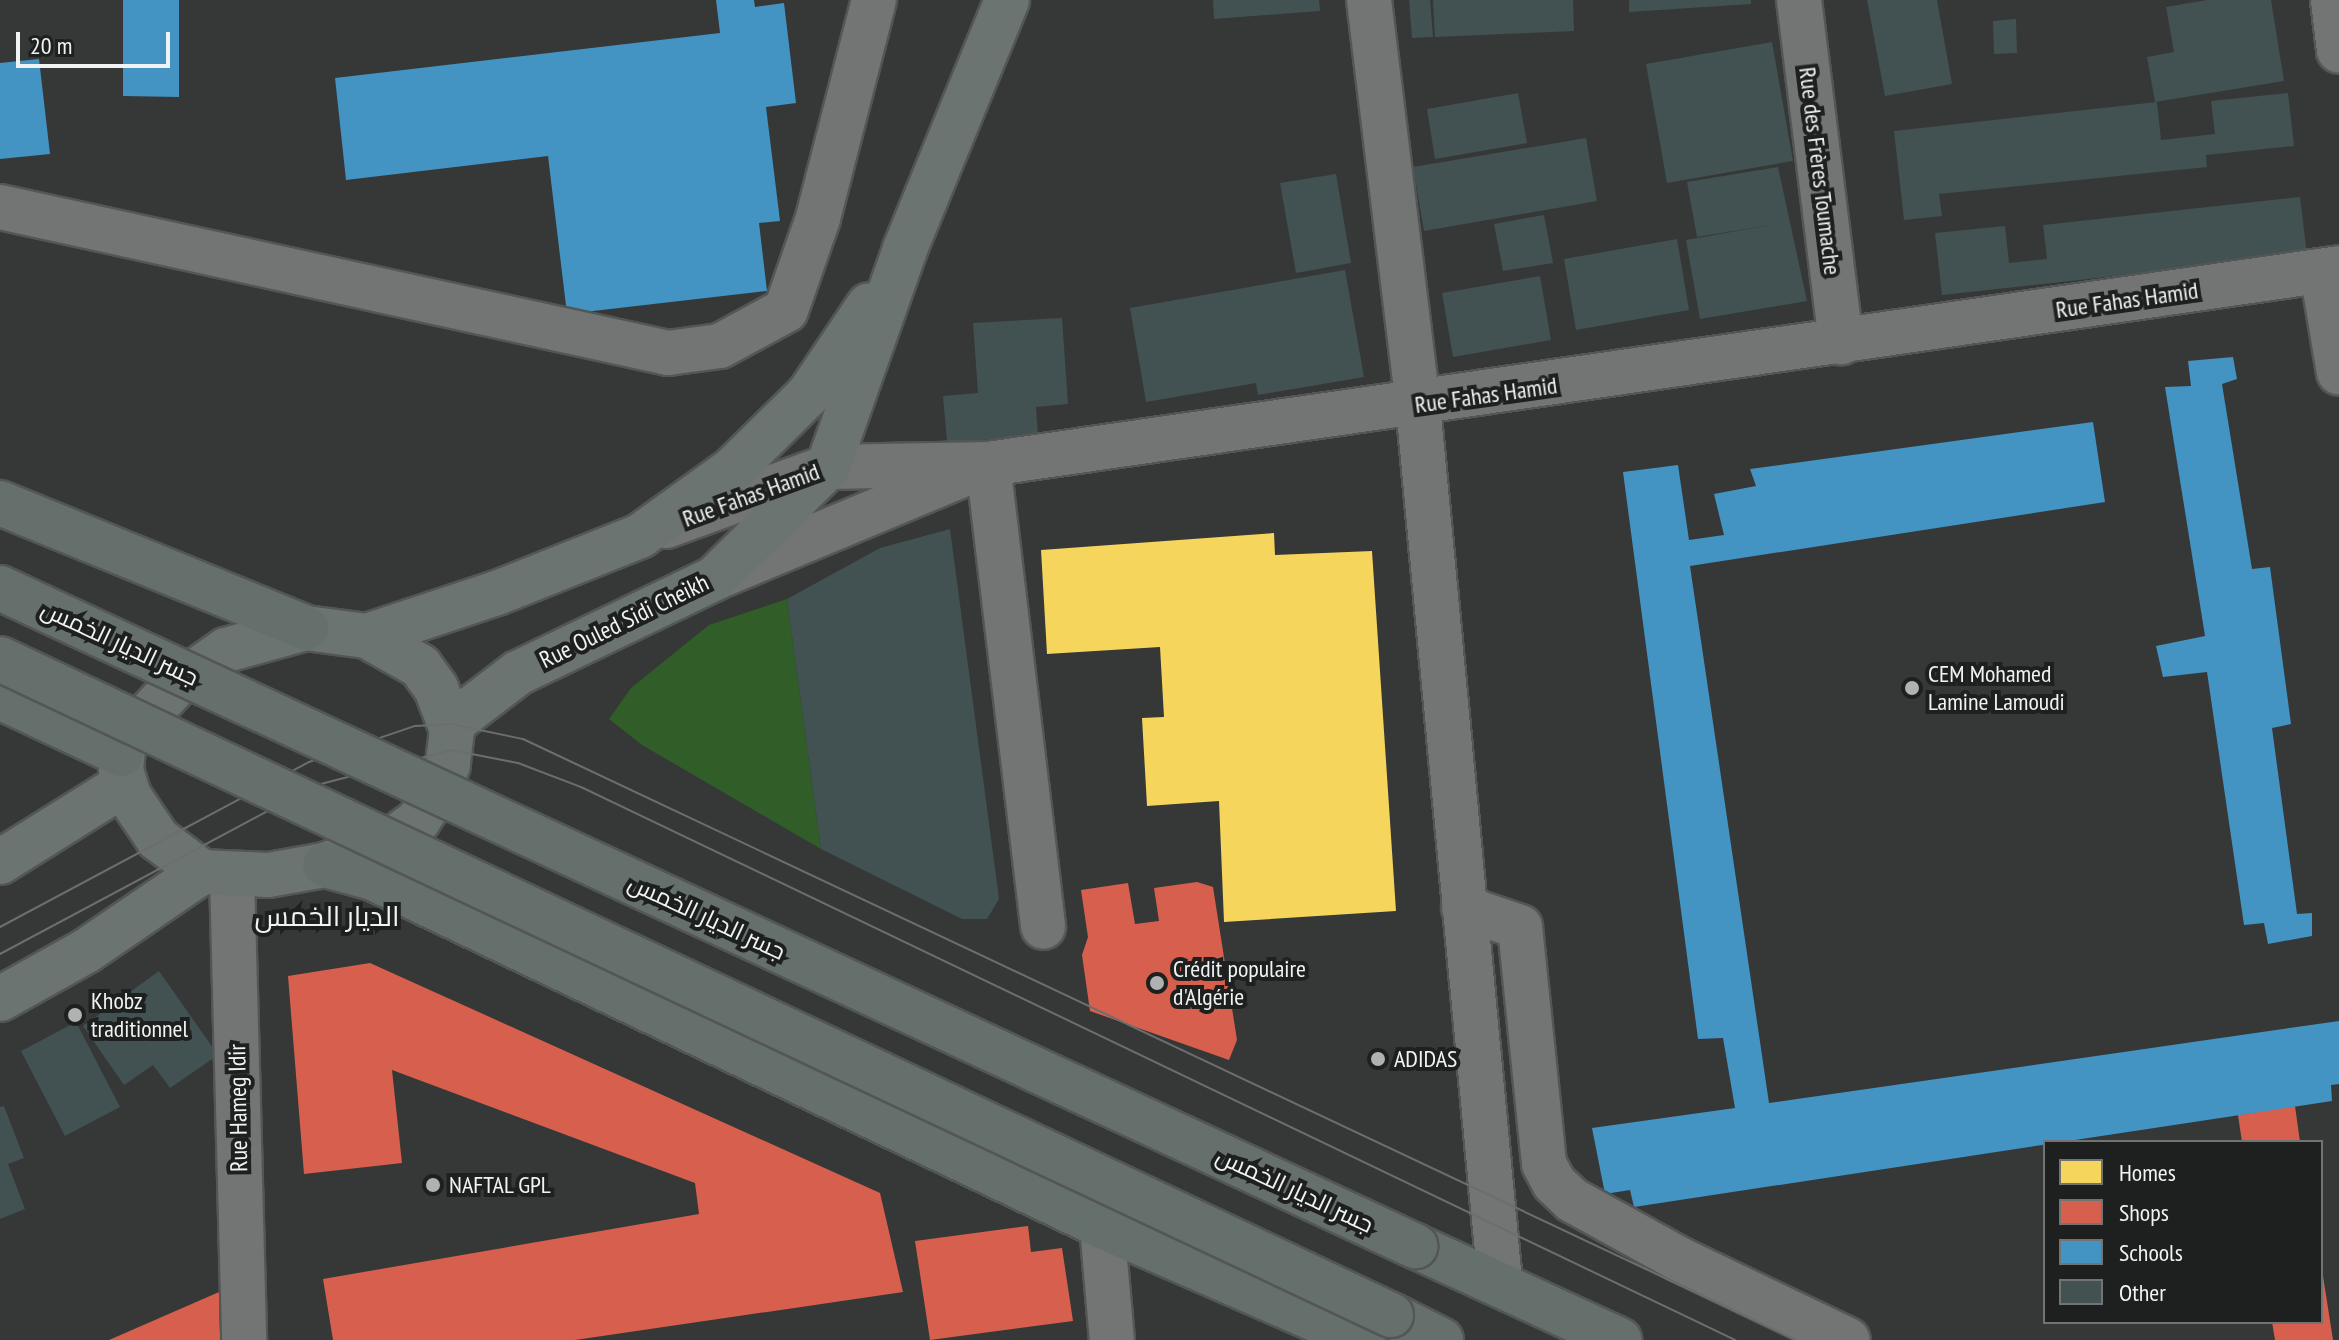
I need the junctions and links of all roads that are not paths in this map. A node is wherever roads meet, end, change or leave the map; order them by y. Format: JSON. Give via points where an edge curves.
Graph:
{"nodes":[{"id":1,"x":874,"y":0,"type":"edge"},
{"id":2,"x":1007,"y":0,"type":"edge"},
{"id":3,"x":1369,"y":0,"type":"edge"},
{"id":4,"x":1799,"y":0,"type":"edge"},
{"id":5,"x":2333,"y":0,"type":"edge"},
{"id":6,"x":2339,"y":51,"type":"edge"},
{"id":7,"x":0,"y":207,"type":"edge"},
{"id":8,"x":905,"y":249,"type":"junction"},
{"id":9,"x":2330,"y":270,"type":"edge"},
{"id":10,"x":1841,"y":342,"type":"junction"},
{"id":11,"x":2339,"y":373,"type":"edge"},
{"id":12,"x":1418,"y":405,"type":"junction"},
{"id":13,"x":988,"y":464,"type":"junction"},
{"id":14,"x":828,"y":467,"type":"junction"},
{"id":15,"x":0,"y":503,"type":"edge"},
{"id":16,"x":640,"y":536,"type":"junction"},
{"id":17,"x":715,"y":578,"type":"junction"},
{"id":18,"x":0,"y":588,"type":"edge"},
{"id":19,"x":306,"y":628,"type":"junction"},
{"id":20,"x":367,"y":636,"type":"junction"},
{"id":21,"x":0,"y":659,"type":"edge"},
{"id":22,"x":0,"y":697,"type":"edge"},
{"id":23,"x":451,"y":724,"type":"junction"},
{"id":24,"x":123,"y":769,"type":"junction"},
{"id":25,"x":0,"y":862,"type":"edge"},
{"id":26,"x":325,"y":865,"type":"junction"},
{"id":27,"x":217,"y":874,"type":"junction"},
{"id":28,"x":1464,"y":908,"type":"junction"},
{"id":29,"x":1043,"y":927,"type":"dead end"},
{"id":30,"x":0,"y":999,"type":"edge"},
{"id":31,"x":1102,"y":1226,"type":"junction"},
{"id":32,"x":1500,"y":1282,"type":"junction"},
{"id":33,"x":1377,"y":1328,"type":"edge"},
{"id":34,"x":244,"y":1340,"type":"edge"},
{"id":35,"x":1112,"y":1340,"type":"edge"},
{"id":36,"x":1441,"y":1340,"type":"edge"},
{"id":37,"x":1619,"y":1340,"type":"edge"},
{"id":38,"x":1848,"y":1340,"type":"edge"}],
"edges":[{"from":1,"to":7,"type":"street","via":[[818,218],[786,310],[720,346],[668,353]]},
{"from":2,"to":8,"type":"main road","name":"Rue Ouled Sidi Cheikh"},
{"from":3,"to":12,"type":"street"},
{"from":4,"to":10,"type":"street","name":"Rue des Frères Toumache"},
{"from":5,"to":6,"type":"street"},
{"from":8,"to":14,"type":"main road","name":"Rue Ouled Sidi Cheikh"},
{"from":8,"to":16,"type":"main road","name":"Rue Ouled Sidi Cheikh","via":[[809,394],[733,469]]},
{"from":9,"to":10,"type":"street","name":"Rue Fahas Hamid"},
{"from":9,"to":11,"type":"street"},
{"from":10,"to":12,"type":"street","name":"Rue Fahas Hamid"},
{"from":12,"to":13,"type":"street","name":"Rue Fahas Hamid"},
{"from":12,"to":28,"type":"street"},
{"from":13,"to":14,"type":"street","name":"Rue Fahas Hamid"},
{"from":13,"to":17,"type":"street"},
{"from":13,"to":29,"type":"street"},
{"from":14,"to":16,"type":"street","name":"Rue Fahas Hamid"},
{"from":14,"to":17,"type":"main road","name":"Rue Ouled Sidi Cheikh"},
{"from":15,"to":19,"type":"highway"},
{"from":16,"to":20,"type":"main road","name":"Rue Ouled Sidi Cheikh","via":[[497,593]]},
{"from":17,"to":23,"type":"main road","name":"Rue Ouled Sidi Cheikh","via":[[518,673]]},
{"from":18,"to":32,"type":"highway","name":"جسر الديار الخمس","bridge":true},
{"from":19,"to":20,"type":"main road"},
{"from":19,"to":24,"type":"main road","via":[[226,650],[141,717]]},
{"from":20,"to":23,"type":"main road","via":[[420,666]]},
{"from":21,"to":33,"type":"highway","bridge":true},
{"from":22,"to":24,"type":"highway"},
{"from":23,"to":26,"type":"main road","via":[[448,765],[425,813],[395,838]]},
{"from":24,"to":25,"type":"main road"},
{"from":24,"to":27,"type":"main road","via":[[158,839]]},
{"from":26,"to":27,"type":"main road"},
{"from":26,"to":31,"type":"highway","via":[[373,878]]},
{"from":27,"to":30,"type":"main road"},
{"from":27,"to":34,"type":"street","name":"Rue Hameg Idir"},
{"from":28,"to":32,"type":"street"},
{"from":28,"to":38,"type":"street","via":[[1520,927],[1544,1164],[1554,1183],[1572,1200],[1679,1259]]},
{"from":31,"to":33,"type":"highway"},
{"from":31,"to":35,"type":"street"},
{"from":32,"to":37,"type":"highway","name":"جسر الديار الخمس"},
{"from":33,"to":36,"type":"highway"}]}
